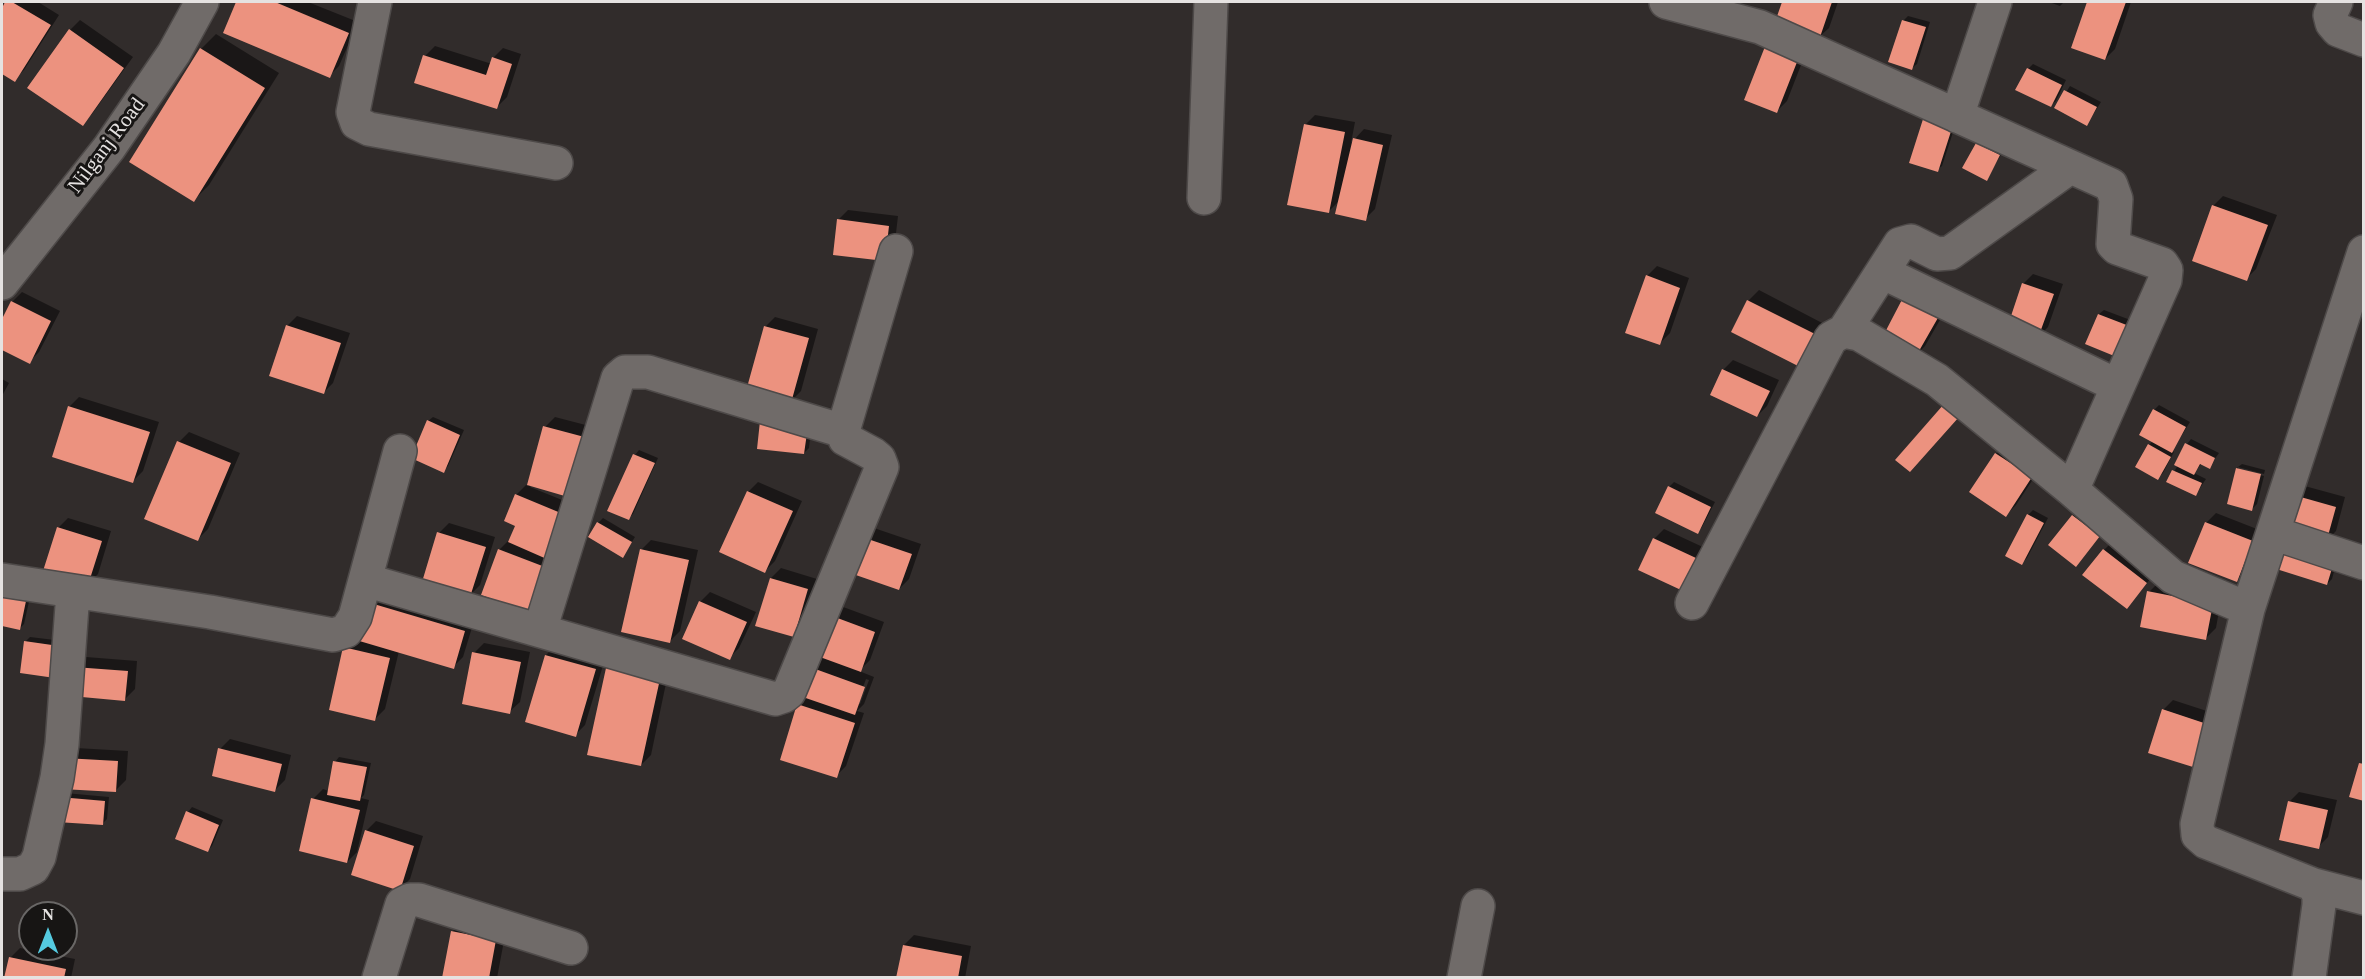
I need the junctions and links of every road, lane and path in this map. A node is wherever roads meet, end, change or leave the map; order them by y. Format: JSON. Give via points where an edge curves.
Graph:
{"nodes":[{"id":1,"x":202,"y":2,"type":"edge"},
{"id":2,"x":375,"y":2,"type":"edge"},
{"id":3,"x":1211,"y":2,"type":"edge"},
{"id":4,"x":1666,"y":2,"type":"edge"},
{"id":5,"x":1995,"y":2,"type":"edge"},
{"id":6,"x":2336,"y":2,"type":"edge"},
{"id":7,"x":2364,"y":40,"type":"edge"},
{"id":8,"x":1957,"y":116,"type":"junction"},
{"id":9,"x":556,"y":163,"type":"dead end"},
{"id":10,"x":2070,"y":167,"type":"junction"},
{"id":11,"x":1204,"y":198,"type":"dead end"},
{"id":12,"x":896,"y":251,"type":"dead end"},
{"id":13,"x":2364,"y":252,"type":"edge"},
{"id":14,"x":1882,"y":272,"type":"junction"},
{"id":15,"x":2,"y":283,"type":"edge"},
{"id":16,"x":1844,"y":331,"type":"junction"},
{"id":17,"x":2118,"y":386,"type":"junction"},
{"id":18,"x":843,"y":431,"type":"junction"},
{"id":19,"x":400,"y":451,"type":"dead end"},
{"id":20,"x":2072,"y":490,"type":"junction"},
{"id":21,"x":2273,"y":533,"type":"junction"},
{"id":22,"x":2364,"y":563,"type":"edge"},
{"id":23,"x":2,"y":580,"type":"edge"},
{"id":24,"x":365,"y":580,"type":"junction"},
{"id":25,"x":73,"y":592,"type":"junction"},
{"id":26,"x":1692,"y":603,"type":"dead end"},
{"id":27,"x":2248,"y":609,"type":"junction"},
{"id":28,"x":540,"y":630,"type":"junction"},
{"id":29,"x":2,"y":874,"type":"edge"},
{"id":30,"x":2314,"y":885,"type":"junction"},
{"id":31,"x":2364,"y":898,"type":"edge"},
{"id":32,"x":1478,"y":906,"type":"dead end"},
{"id":33,"x":571,"y":948,"type":"dead end"},
{"id":34,"x":379,"y":978,"type":"edge"},
{"id":35,"x":1464,"y":978,"type":"edge"},
{"id":36,"x":2309,"y":978,"type":"edge"}],
"edges":[{"from":1,"to":15,"type":"street","name":"Nilganj Road","via":[[174,53],[109,148]]},
{"from":2,"to":9,"type":"street","via":[[353,112],[357,123],[369,129]]},
{"from":3,"to":11,"type":"street"},
{"from":4,"to":8,"type":"street","via":[[1760,27]]},
{"from":5,"to":8,"type":"street"},
{"from":6,"to":7,"type":"street","via":[[2330,15],[2332,23],[2338,30]]},
{"from":8,"to":10,"type":"street"},
{"from":10,"to":14,"type":"street","via":[[1950,253],[1936,254],[1905,241]]},
{"from":10,"to":17,"type":"street","via":[[2110,185],[2114,192],[2113,244],[2162,264],[2166,270]]},
{"from":12,"to":18,"type":"street"},
{"from":13,"to":21,"type":"street"},
{"from":14,"to":16,"type":"street"},
{"from":14,"to":17,"type":"street"},
{"from":16,"to":20,"type":"street","via":[[1859,334],[1931,376]]},
{"from":16,"to":26,"type":"street","via":[[1831,338]]},
{"from":17,"to":20,"type":"street"},
{"from":18,"to":28,"type":"street","via":[[648,372],[625,372],[618,378]]},
{"from":18,"to":28,"type":"street","via":[[845,439],[873,454],[882,467],[789,692],[784,696],[775,699]]},
{"from":19,"to":24,"type":"street"},
{"from":20,"to":27,"type":"street","via":[[2173,577]]},
{"from":21,"to":22,"type":"street"},
{"from":21,"to":27,"type":"street"},
{"from":23,"to":25,"type":"street"},
{"from":24,"to":25,"type":"street","via":[[355,617],[346,631],[333,635]]},
{"from":24,"to":28,"type":"street"},
{"from":25,"to":29,"type":"street","via":[[62,744],[39,857],[33,868],[20,874]]},
{"from":27,"to":30,"type":"street","via":[[2197,824],[2198,835],[2206,842]]},
{"from":30,"to":31,"type":"street"},
{"from":30,"to":36,"type":"street","via":[[2319,905]]},
{"from":32,"to":35,"type":"street"},
{"from":33,"to":34,"type":"street","via":[[410,900],[402,904]]}]}
